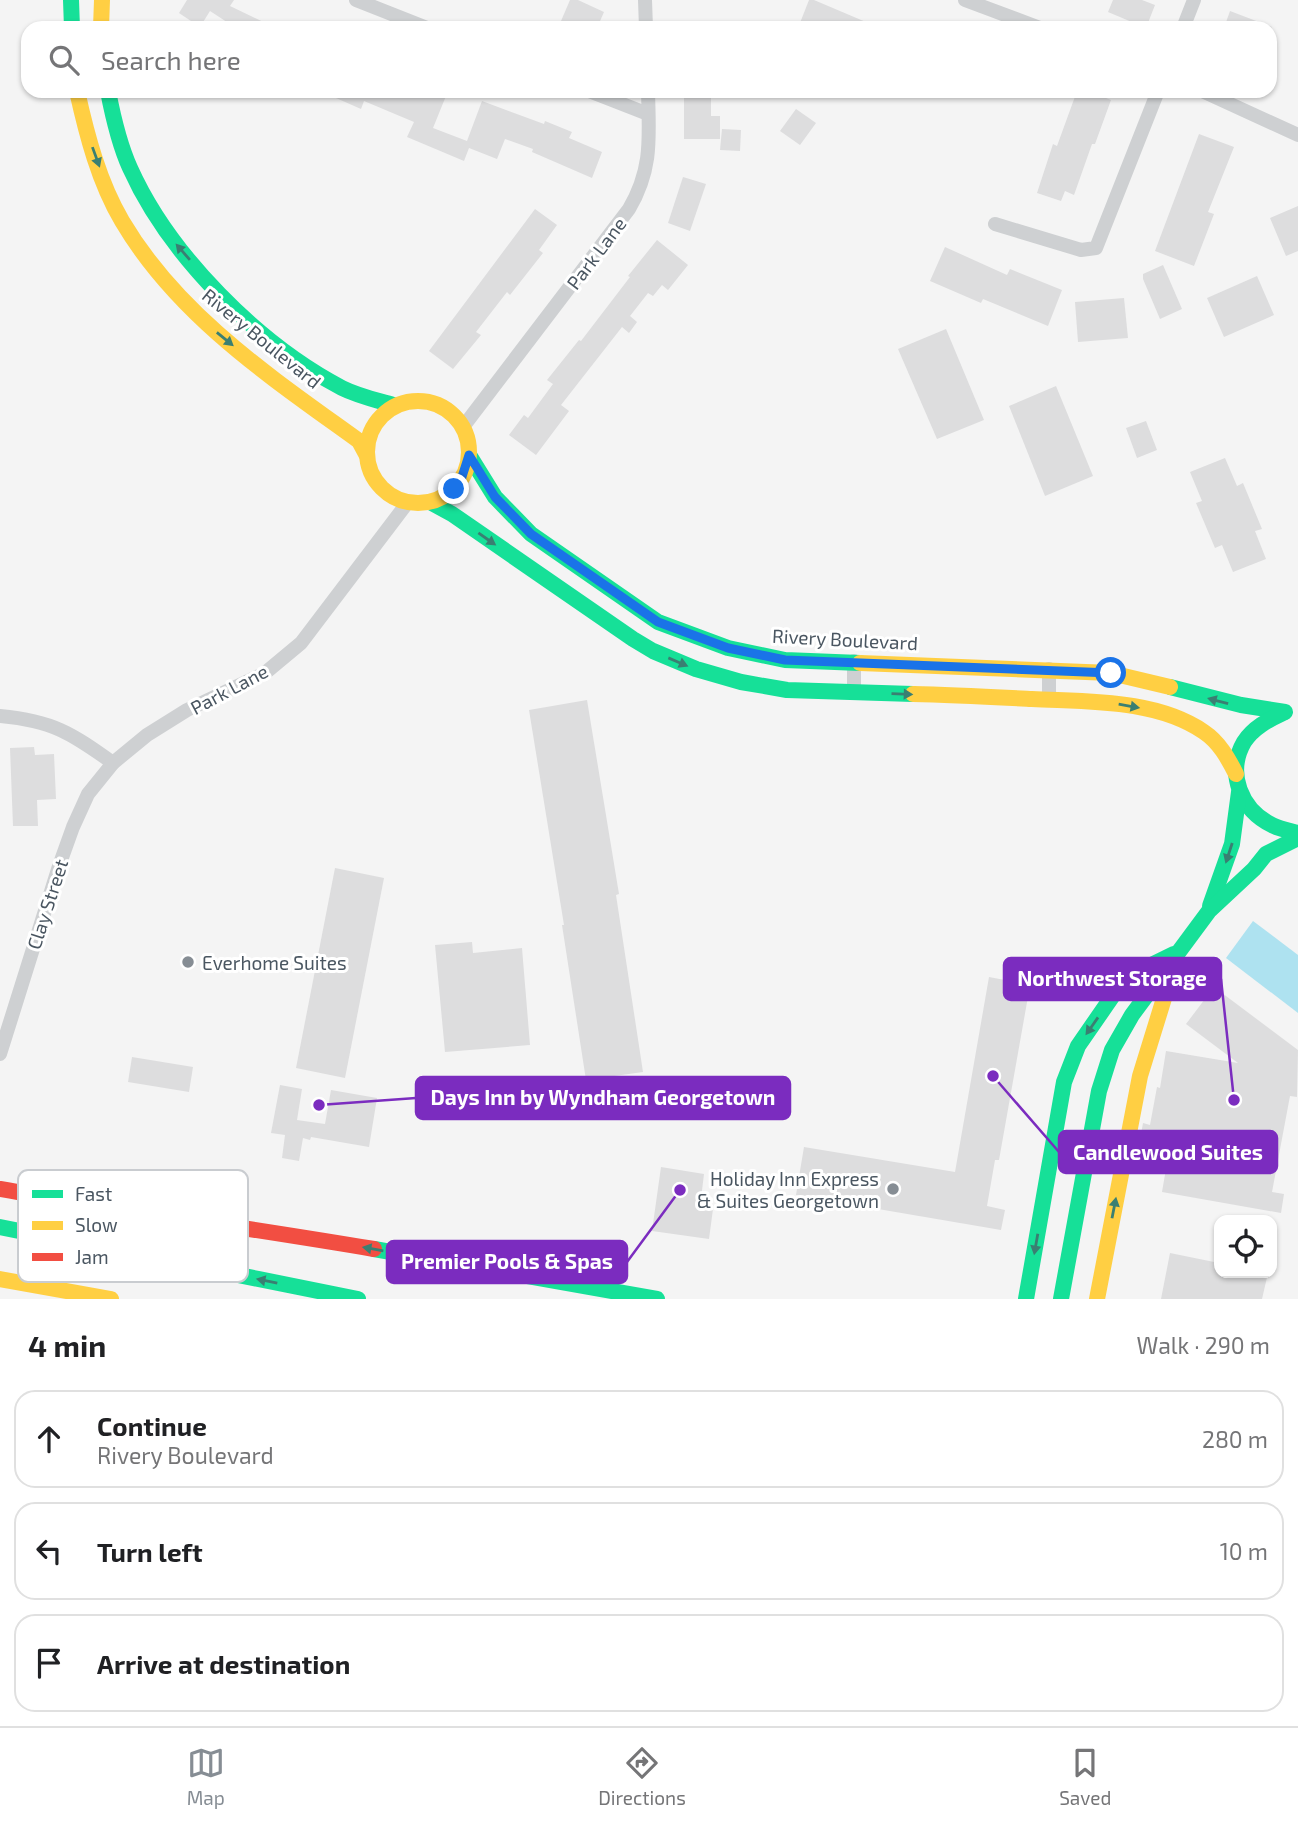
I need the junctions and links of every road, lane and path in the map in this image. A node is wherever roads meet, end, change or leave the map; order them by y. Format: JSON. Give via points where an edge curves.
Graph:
{"nodes":[{"id":1,"x":71,"y":0,"type":"edge"},
{"id":2,"x":102,"y":0,"type":"edge"},
{"id":3,"x":356,"y":0,"type":"edge"},
{"id":4,"x":645,"y":0,"type":"edge"},
{"id":5,"x":965,"y":0,"type":"edge"},
{"id":6,"x":1194,"y":0,"type":"edge"},
{"id":7,"x":72,"y":21,"type":"edge"},
{"id":8,"x":101,"y":21,"type":"edge"},
{"id":9,"x":409,"y":21,"type":"edge"},
{"id":10,"x":646,"y":21,"type":"edge"},
{"id":11,"x":1021,"y":21,"type":"edge"},
{"id":12,"x":1186,"y":21,"type":"edge"},
{"id":13,"x":78,"y":98,"type":"edge"},
{"id":14,"x":109,"y":98,"type":"edge"},
{"id":15,"x":607,"y":98,"type":"edge"},
{"id":16,"x":648,"y":98,"type":"edge"},
{"id":17,"x":1155,"y":98,"type":"edge"},
{"id":18,"x":1217,"y":98,"type":"edge"},
{"id":19,"x":648,"y":114,"type":"junction"},
{"id":20,"x":1298,"y":135,"type":"edge"},
{"id":21,"x":995,"y":224,"type":"dead end"},
{"id":22,"x":393,"y":405,"type":"junction"},
{"id":23,"x":463,"y":428,"type":"junction"},
{"id":24,"x":366,"y":454,"type":"junction"},
{"id":25,"x":469,"y":455,"type":"junction"},
{"id":26,"x":408,"y":502,"type":"junction"},
{"id":27,"x":430,"y":502,"type":"junction"},
{"id":28,"x":658,"y":622,"type":"junction"},
{"id":29,"x":650,"y":649,"type":"junction"},
{"id":30,"x":853,"y":661,"type":"junction"},
{"id":31,"x":1049,"y":669,"type":"junction"},
{"id":32,"x":854,"y":692,"type":"junction"},
{"id":33,"x":1049,"y":699,"type":"junction"},
{"id":34,"x":1295,"y":711,"type":"edge"},
{"id":35,"x":0,"y":716,"type":"edge"},
{"id":36,"x":113,"y":763,"type":"junction"},
{"id":37,"x":1236,"y":774,"type":"junction"},
{"id":38,"x":1239,"y":792,"type":"junction"},
{"id":39,"x":1298,"y":833,"type":"edge"},
{"id":40,"x":1298,"y":838,"type":"edge"},
{"id":41,"x":1209,"y":911,"type":"junction"},
{"id":42,"x":1178,"y":952,"type":"junction"},
{"id":43,"x":0,"y":1054,"type":"edge"},
{"id":44,"x":0,"y":1189,"type":"edge"},
{"id":45,"x":18,"y":1192,"type":"edge"},
{"id":46,"x":0,"y":1227,"type":"edge"},
{"id":47,"x":248,"y":1227,"type":"edge"},
{"id":48,"x":18,"y":1231,"type":"edge"},
{"id":49,"x":248,"y":1277,"type":"edge"},
{"id":50,"x":0,"y":1279,"type":"edge"},
{"id":51,"x":111,"y":1299,"type":"edge"},
{"id":52,"x":358,"y":1299,"type":"edge"},
{"id":53,"x":657,"y":1299,"type":"edge"},
{"id":54,"x":1026,"y":1299,"type":"edge"},
{"id":55,"x":1061,"y":1299,"type":"edge"},
{"id":56,"x":1097,"y":1299,"type":"edge"}],
"edges":[{"from":1,"to":7,"type":"main road"},
{"from":2,"to":8,"type":"main road"},
{"from":3,"to":9,"type":"street"},
{"from":4,"to":10,"type":"street"},
{"from":5,"to":11,"type":"street"},
{"from":6,"to":12,"type":"street"},
{"from":13,"to":24,"type":"main road","name":"Rivery Boulevard","one_way":true,"via":[[107,189],[123,222],[160,274],[204,322],[359,441]]},
{"from":22,"to":14,"type":"main road","name":"Rivery Boulevard","one_way":true,"via":[[343,388],[298,360],[239,313],[180,250],[130,168]]},
{"from":15,"to":19,"type":"street"},
{"from":16,"to":19,"type":"street","name":"Park Lane"},
{"from":17,"to":21,"type":"street","via":[[1096,248],[1081,250]]},
{"from":18,"to":20,"type":"street"},
{"from":19,"to":23,"type":"street","name":"Park Lane","via":[[649,158],[638,194]]},
{"from":22,"to":23,"type":"main road","via":[[430,402],[451,413]]},
{"from":22,"to":24,"type":"main road","via":[[375,423]]},
{"from":23,"to":25,"type":"main road"},
{"from":24,"to":26,"type":"main road","via":[[375,481]]},
{"from":25,"to":27,"type":"main road","via":[[454,489]]},
{"from":25,"to":28,"type":"main road","name":"Rivery Boulevard","via":[[495,497],[531,534]]},
{"from":26,"to":27,"type":"main road"},
{"from":26,"to":36,"type":"street","name":"Park Lane","via":[[301,643],[265,673],[187,710]]},
{"from":27,"to":29,"type":"main road","one_way":true},
{"from":28,"to":29,"type":"street"},
{"from":28,"to":30,"type":"main road","name":"Rivery Boulevard","via":[[728,648],[773,658]]},
{"from":29,"to":32,"type":"main road","one_way":true,"via":[[731,680],[810,692]]},
{"from":30,"to":31,"type":"main road","name":"Rivery Boulevard"},
{"from":30,"to":32,"type":"street"},
{"from":31,"to":33,"type":"street"},
{"from":34,"to":31,"type":"main road","name":"Rivery Boulevard","one_way":true,"via":[[1241,706],[1122,675]]},
{"from":32,"to":33,"type":"main road","one_way":true},
{"from":33,"to":37,"type":"main road","one_way":true,"via":[[1104,702],[1180,720],[1216,741]]},
{"from":34,"to":37,"type":"main road","via":[[1269,717],[1255,727],[1241,749]]},
{"from":35,"to":36,"type":"street","via":[[56,727]]},
{"from":36,"to":43,"type":"street","name":"Clay Street","via":[[88,794],[73,827]]},
{"from":37,"to":38,"type":"main road"},
{"from":38,"to":39,"type":"main road","via":[[1263,823]]},
{"from":38,"to":41,"type":"main road","one_way":true,"via":[[1232,844]]},
{"from":40,"to":41,"type":"main road","via":[[1266,854]]},
{"from":41,"to":42,"type":"main road"},
{"from":42,"to":54,"type":"main road","one_way":true,"via":[[1125,978],[1078,1046],[1064,1082]]},
{"from":42,"to":55,"type":"main road","via":[[1112,1050],[1099,1091]]},
{"from":56,"to":42,"type":"main road","one_way":true,"via":[[1140,1076]]},
{"from":45,"to":44,"type":"main road","one_way":true},
{"from":48,"to":46,"type":"main road","one_way":true},
{"from":53,"to":47,"type":"main road","one_way":true},
{"from":52,"to":49,"type":"main road","one_way":true},
{"from":50,"to":51,"type":"main road"}]}
